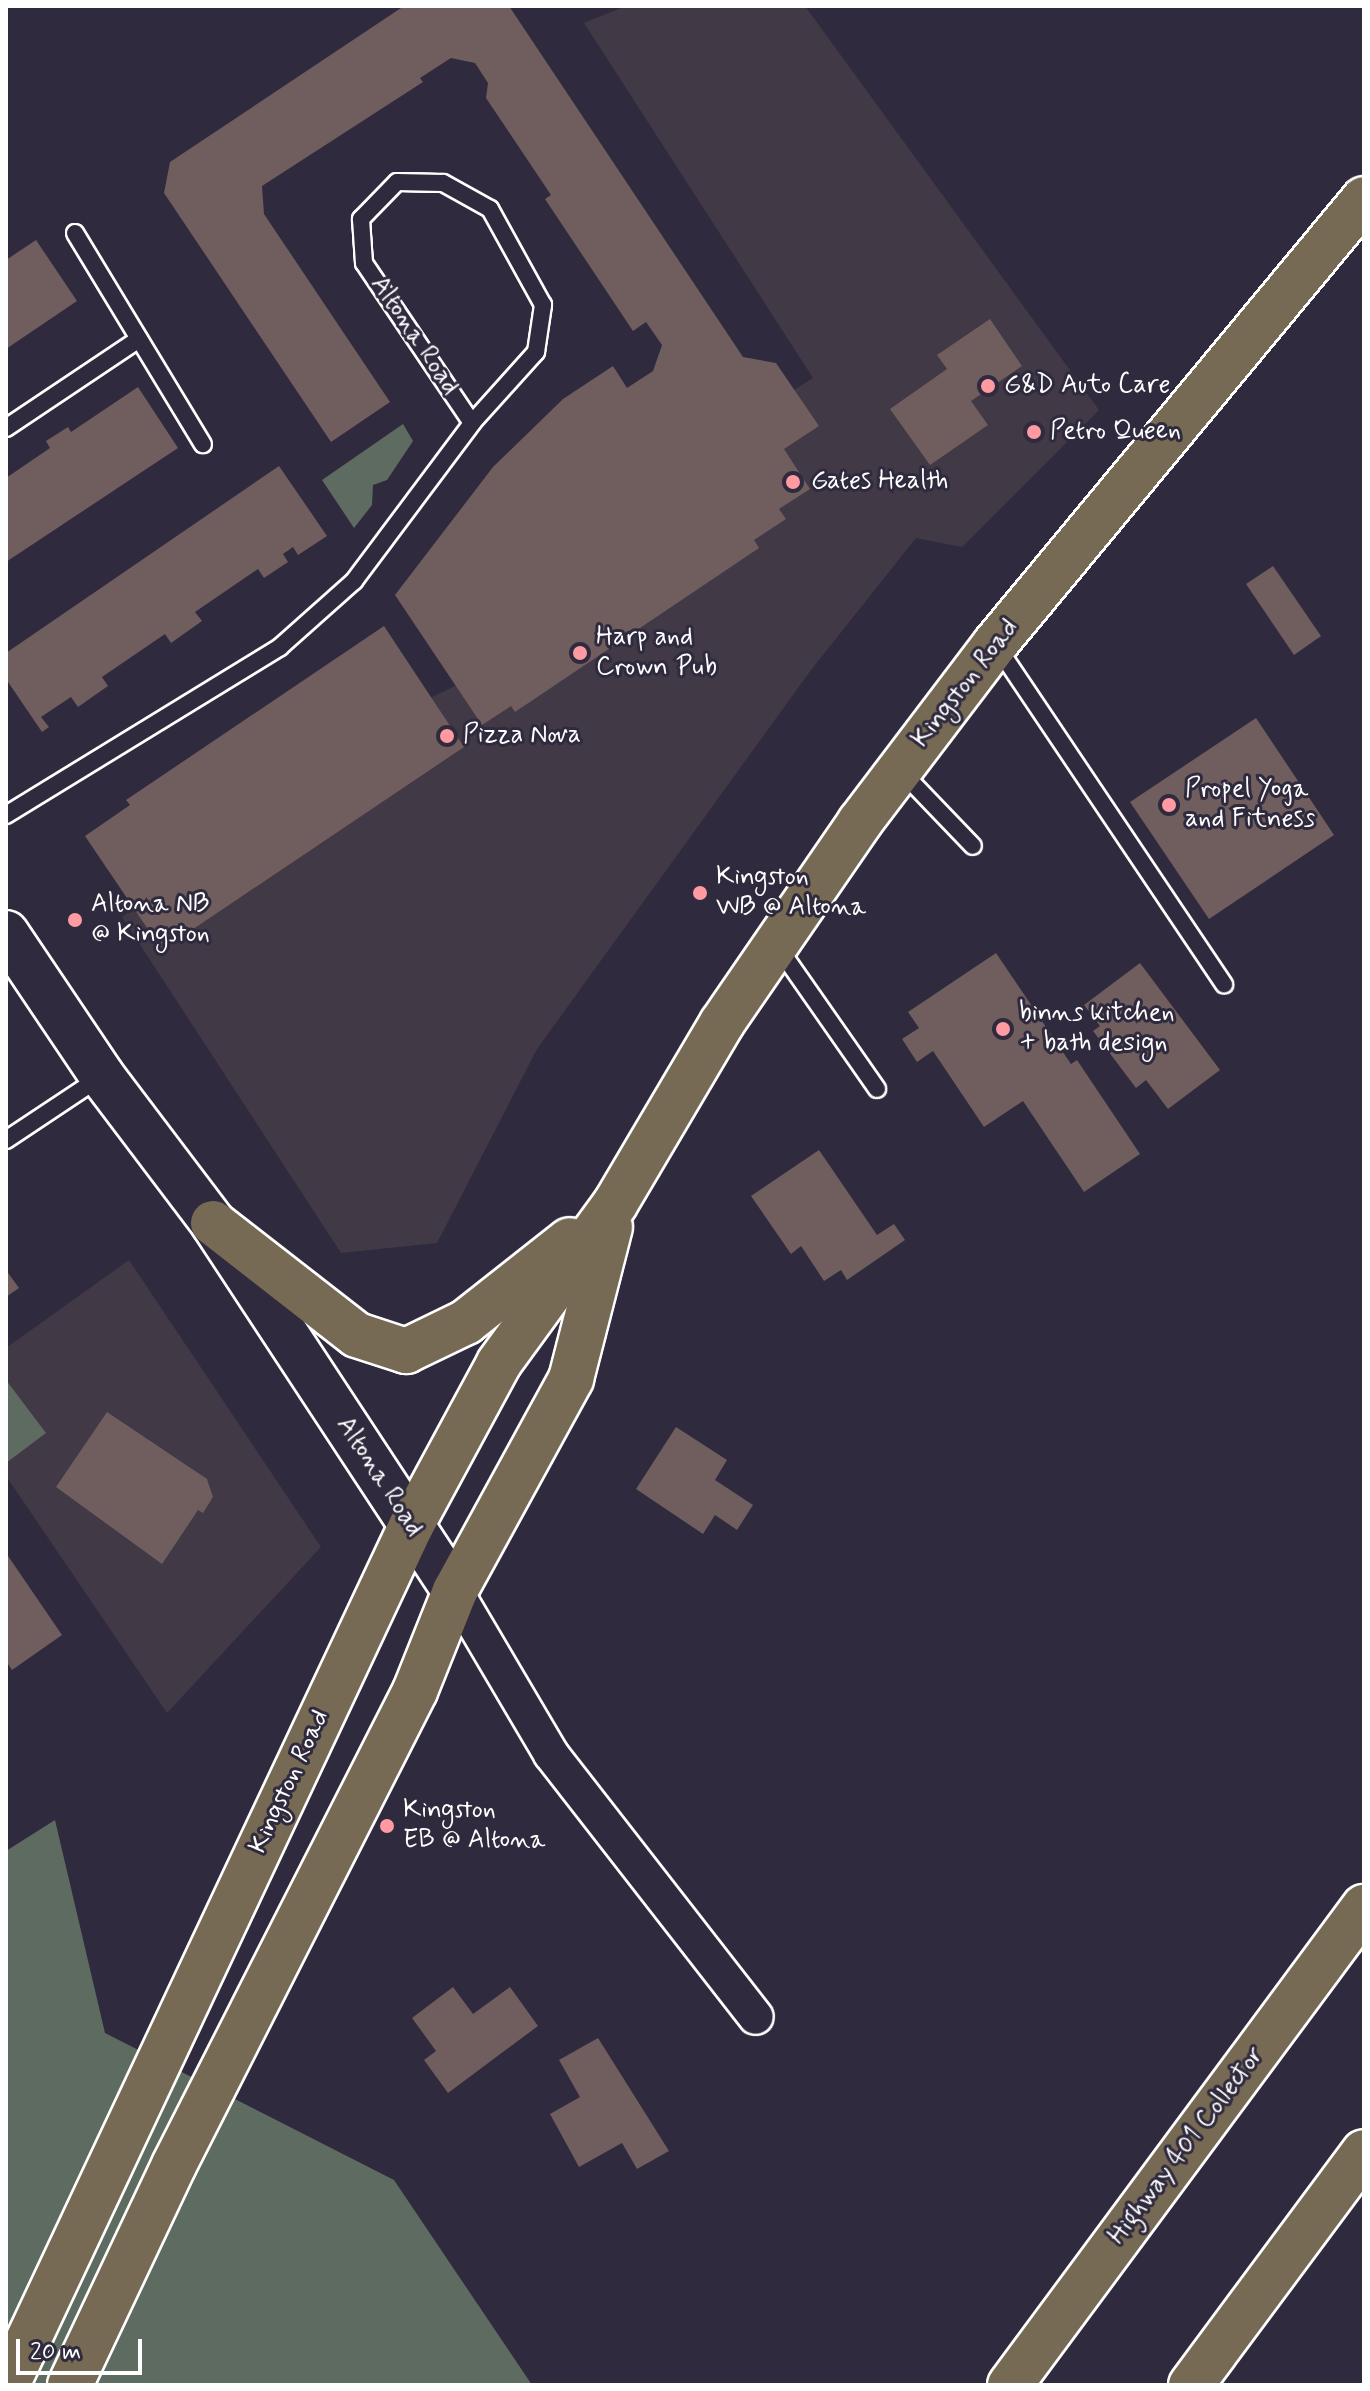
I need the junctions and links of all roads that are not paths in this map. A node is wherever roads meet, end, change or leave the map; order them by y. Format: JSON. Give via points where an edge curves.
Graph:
{"nodes":[{"id":1,"x":1364,"y":199,"type":"edge"},
{"id":2,"x":75,"y":233,"type":"dead end"},
{"id":3,"x":139,"y":339,"type":"junction"},
{"id":4,"x":472,"y":423,"type":"junction"},
{"id":5,"x":6,"y":428,"type":"edge"},
{"id":6,"x":203,"y":444,"type":"dead end"},
{"id":7,"x":995,"y":644,"type":"junction"},
{"id":8,"x":899,"y":769,"type":"junction"},
{"id":9,"x":6,"y":815,"type":"edge"},
{"id":10,"x":973,"y":846,"type":"dead end"},
{"id":11,"x":6,"y":933,"type":"edge"},
{"id":12,"x":775,"y":943,"type":"junction"},
{"id":13,"x":1224,"y":984,"type":"dead end"},
{"id":14,"x":102,"y":1076,"type":"junction"},
{"id":15,"x":877,"y":1089,"type":"dead end"},
{"id":16,"x":6,"y":1140,"type":"edge"},
{"id":17,"x":615,"y":1204,"type":"junction"},
{"id":18,"x":213,"y":1223,"type":"junction"},
{"id":19,"x":411,"y":1526,"type":"junction"},
{"id":20,"x":455,"y":1591,"type":"junction"},
{"id":21,"x":1364,"y":1907,"type":"edge"},
{"id":22,"x":756,"y":2017,"type":"dead end"},
{"id":23,"x":1364,"y":2152,"type":"edge"},
{"id":24,"x":7,"y":2385,"type":"edge"},
{"id":25,"x":70,"y":2385,"type":"edge"},
{"id":26,"x":1010,"y":2385,"type":"edge"},
{"id":27,"x":1191,"y":2385,"type":"edge"}],
"edges":[{"from":1,"to":7,"type":"main road","name":"Kingston Road"},
{"from":2,"to":3,"type":"lane"},
{"from":3,"to":5,"type":"lane"},
{"from":3,"to":6,"type":"lane"},
{"from":4,"to":4,"type":"lane","name":"Altona Road","via":[[536,352],[543,305],[490,209],[443,183],[397,182],[361,219],[364,263]]},
{"from":4,"to":9,"type":"lane","name":"Altona Road","via":[[354,581],[280,647]]},
{"from":7,"to":8,"type":"main road","name":"Kingston Road"},
{"from":7,"to":13,"type":"lane"},
{"from":8,"to":10,"type":"lane"},
{"from":8,"to":12,"type":"main road","name":"Kingston Road"},
{"from":11,"to":14,"type":"main road","name":"Altona Road"},
{"from":12,"to":15,"type":"lane"},
{"from":12,"to":17,"type":"main road","name":"Kingston Road"},
{"from":14,"to":16,"type":"lane"},
{"from":14,"to":18,"type":"main road","name":"Altona Road"},
{"from":17,"to":18,"type":"main road","via":[[466,1322],[406,1351],[357,1335]]},
{"from":17,"to":19,"type":"main road","name":"Kingston Road","via":[[499,1363]]},
{"from":17,"to":20,"type":"main road","name":"Kingston Road","via":[[571,1379]]},
{"from":18,"to":19,"type":"main road","name":"Altona Road"},
{"from":19,"to":20,"type":"main road","name":"Altona Road"},
{"from":19,"to":24,"type":"main road","name":"Kingston Road"},
{"from":20,"to":22,"type":"street","name":"Altona Road","via":[[551,1754]]},
{"from":20,"to":25,"type":"main road","name":"Kingston Road","via":[[415,1691],[174,2165]]},
{"from":21,"to":26,"type":"main road","name":"Highway 401 Collector"},
{"from":23,"to":27,"type":"main road"}]}
